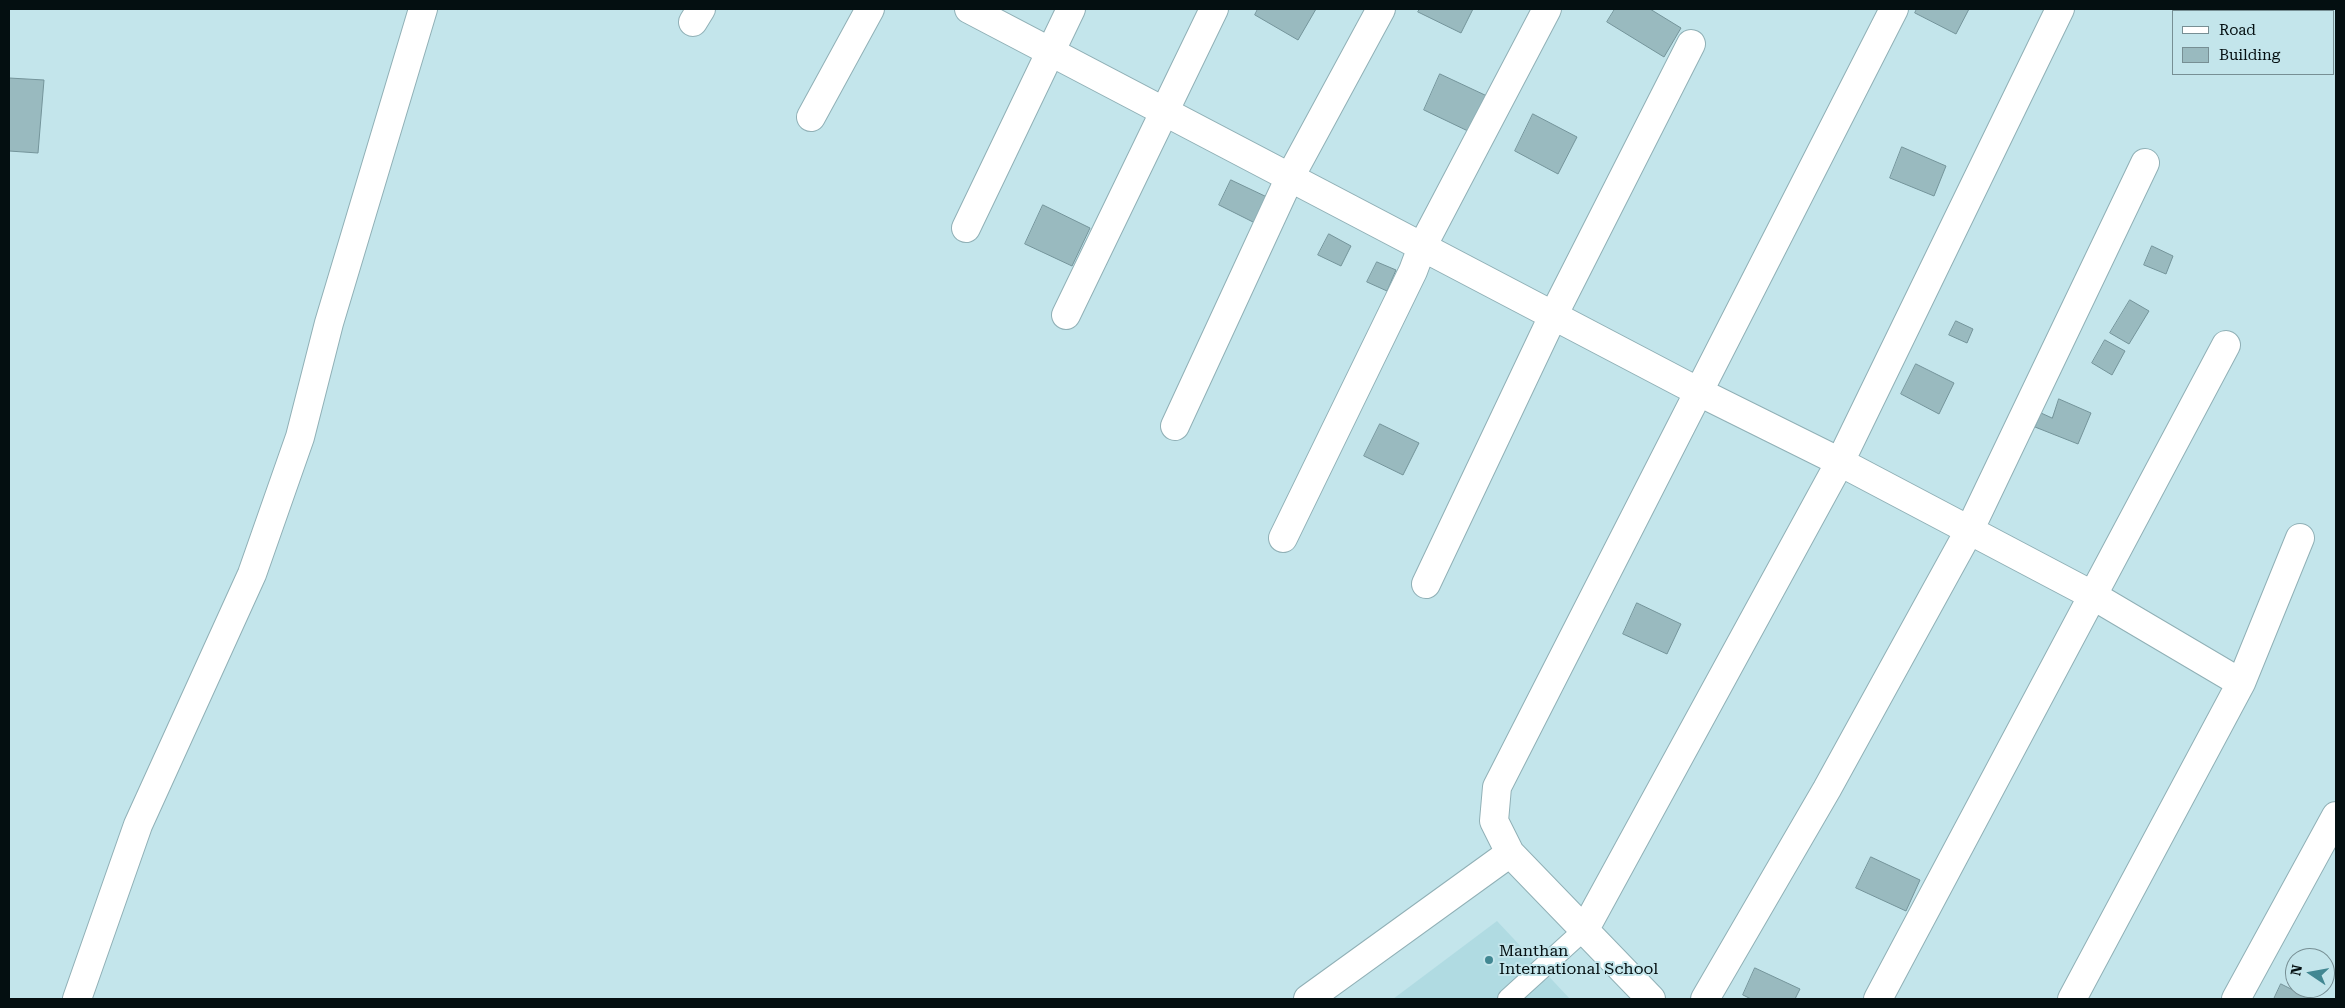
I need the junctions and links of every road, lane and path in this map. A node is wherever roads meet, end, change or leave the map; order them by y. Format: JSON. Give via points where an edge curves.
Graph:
{"nodes":[{"id":1,"x":423,"y":9,"type":"edge"},
{"id":2,"x":870,"y":9,"type":"edge"},
{"id":3,"x":969,"y":9,"type":"edge"},
{"id":4,"x":1071,"y":9,"type":"edge"},
{"id":5,"x":1214,"y":9,"type":"edge"},
{"id":6,"x":1381,"y":9,"type":"edge"},
{"id":7,"x":1547,"y":9,"type":"edge"},
{"id":8,"x":1894,"y":9,"type":"edge"},
{"id":9,"x":2060,"y":9,"type":"edge"},
{"id":10,"x":1691,"y":44,"type":"dead end"},
{"id":11,"x":1050,"y":52,"type":"junction"},
{"id":12,"x":1164,"y":111,"type":"junction"},
{"id":13,"x":811,"y":117,"type":"dead end"},
{"id":14,"x":2145,"y":163,"type":"dead end"},
{"id":15,"x":1290,"y":177,"type":"junction"},
{"id":16,"x":966,"y":228,"type":"dead end"},
{"id":17,"x":1422,"y":247,"type":"junction"},
{"id":18,"x":1066,"y":315,"type":"dead end"},
{"id":19,"x":1553,"y":316,"type":"junction"},
{"id":20,"x":2226,"y":345,"type":"dead end"},
{"id":21,"x":1699,"y":392,"type":"junction"},
{"id":22,"x":1175,"y":426,"type":"dead end"},
{"id":23,"x":1840,"y":462,"type":"junction"},
{"id":24,"x":1969,"y":532,"type":"junction"},
{"id":25,"x":1283,"y":538,"type":"dead end"},
{"id":26,"x":2300,"y":538,"type":"dead end"},
{"id":27,"x":1426,"y":584,"type":"dead end"},
{"id":28,"x":2092,"y":595,"type":"junction"},
{"id":29,"x":2241,"y":683,"type":"junction"},
{"id":30,"x":2336,"y":816,"type":"edge"},
{"id":31,"x":1510,"y":853,"type":"junction"},
{"id":32,"x":1586,"y":929,"type":"junction"},
{"id":33,"x":77,"y":999,"type":"edge"},
{"id":34,"x":1308,"y":999,"type":"edge"},
{"id":35,"x":1508,"y":999,"type":"edge"},
{"id":36,"x":1651,"y":999,"type":"edge"},
{"id":37,"x":1705,"y":999,"type":"edge"},
{"id":38,"x":1878,"y":999,"type":"edge"},
{"id":39,"x":2072,"y":999,"type":"edge"},
{"id":40,"x":2236,"y":999,"type":"edge"}],
"edges":[{"from":1,"to":33,"type":"street","via":[[329,323],[300,438],[252,574],[138,825]]},
{"from":2,"to":13,"type":"street"},
{"from":3,"to":11,"type":"street"},
{"from":4,"to":11,"type":"street"},
{"from":5,"to":12,"type":"street"},
{"from":6,"to":15,"type":"street"},
{"from":7,"to":17,"type":"street"},
{"from":8,"to":21,"type":"street"},
{"from":9,"to":23,"type":"street"},
{"from":10,"to":19,"type":"street"},
{"from":11,"to":12,"type":"street"},
{"from":11,"to":16,"type":"street"},
{"from":12,"to":15,"type":"street"},
{"from":12,"to":18,"type":"street"},
{"from":14,"to":24,"type":"street"},
{"from":15,"to":17,"type":"street"},
{"from":15,"to":22,"type":"street"},
{"from":17,"to":19,"type":"street"},
{"from":17,"to":25,"type":"street"},
{"from":19,"to":21,"type":"street"},
{"from":19,"to":27,"type":"street"},
{"from":20,"to":28,"type":"street"},
{"from":21,"to":23,"type":"street"},
{"from":21,"to":31,"type":"street","via":[[1497,787],[1494,821]]},
{"from":23,"to":24,"type":"street"},
{"from":23,"to":32,"type":"street"},
{"from":24,"to":28,"type":"street"},
{"from":24,"to":37,"type":"street","via":[[1827,789]]},
{"from":26,"to":29,"type":"street"},
{"from":28,"to":29,"type":"street"},
{"from":28,"to":38,"type":"street"},
{"from":29,"to":39,"type":"street"},
{"from":30,"to":40,"type":"street"},
{"from":31,"to":32,"type":"street"},
{"from":31,"to":34,"type":"street"},
{"from":32,"to":35,"type":"lane"},
{"from":32,"to":36,"type":"street"}]}
